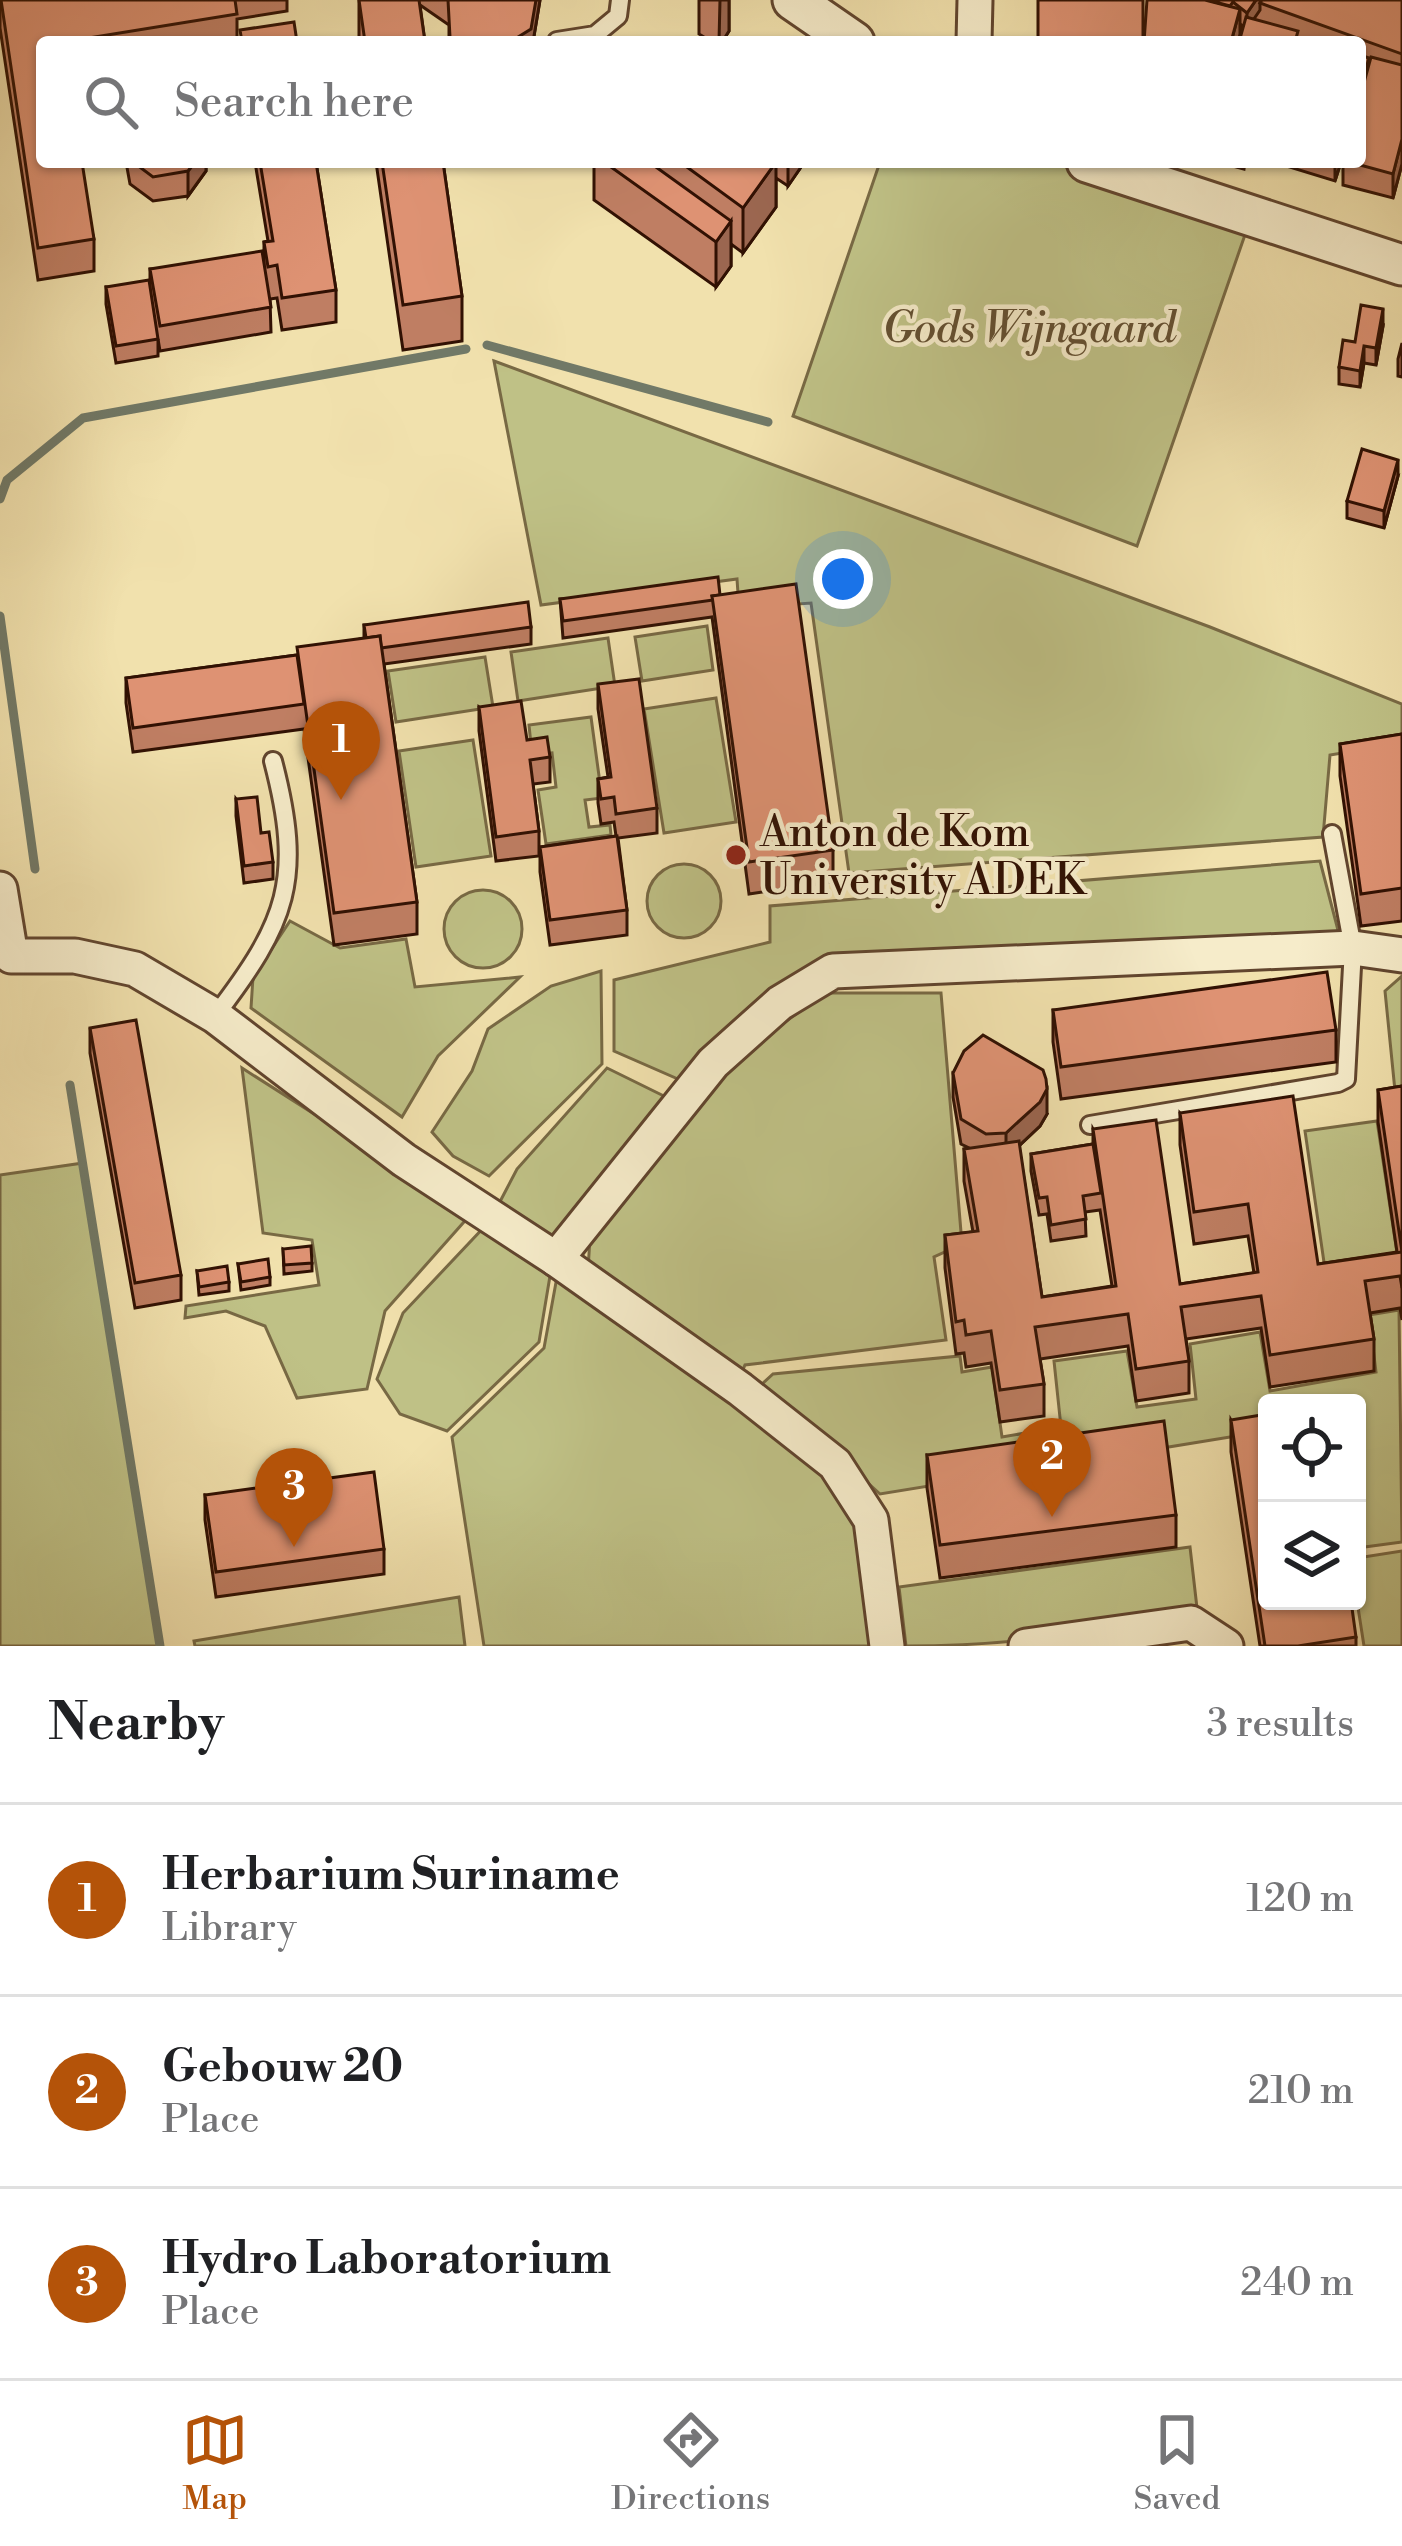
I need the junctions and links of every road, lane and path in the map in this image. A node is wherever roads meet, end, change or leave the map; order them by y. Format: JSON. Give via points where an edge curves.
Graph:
{"nodes":[{"id":1,"x":620,"y":0,"type":"edge"},
{"id":2,"x":793,"y":0,"type":"edge"},
{"id":3,"x":975,"y":0,"type":"edge"},
{"id":4,"x":589,"y":36,"type":"edge"},
{"id":5,"x":845,"y":36,"type":"edge"},
{"id":6,"x":974,"y":36,"type":"edge"},
{"id":7,"x":1105,"y":168,"type":"edge"},
{"id":8,"x":1402,"y":265,"type":"edge"},
{"id":9,"x":273,"y":761,"type":"dead end"},
{"id":10,"x":1332,"y":834,"type":"dead end"},
{"id":11,"x":0,"y":889,"type":"edge"},
{"id":12,"x":1353,"y":948,"type":"junction"},
{"id":13,"x":1402,"y":955,"type":"edge"},
{"id":14,"x":215,"y":1016,"type":"junction"},
{"id":15,"x":1090,"y":1125,"type":"edge"},
{"id":16,"x":556,"y":1259,"type":"junction"},
{"id":17,"x":887,"y":1646,"type":"edge"},
{"id":18,"x":1026,"y":1646,"type":"edge"},
{"id":19,"x":1226,"y":1646,"type":"edge"}],
"edges":[{"from":1,"to":4,"type":"lane","via":[[618,16]]},
{"from":2,"to":5,"type":"street"},
{"from":3,"to":6,"type":"street"},
{"from":7,"to":8,"type":"street"},
{"from":9,"to":14,"type":"lane","via":[[286,819],[285,896],[263,951]]},
{"from":10,"to":12,"type":"lane"},
{"from":11,"to":14,"type":"street","via":[[11,956],[75,956],[135,969]]},
{"from":12,"to":13,"type":"street"},
{"from":12,"to":15,"type":"lane","via":[[1342,1082]]},
{"from":12,"to":16,"type":"street","via":[[833,971],[712,1063]]},
{"from":14,"to":16,"type":"street","via":[[404,1160]]},
{"from":16,"to":17,"type":"street","via":[[835,1464],[871,1520]]},
{"from":18,"to":19,"type":"street","via":[[1191,1623]]}]}
